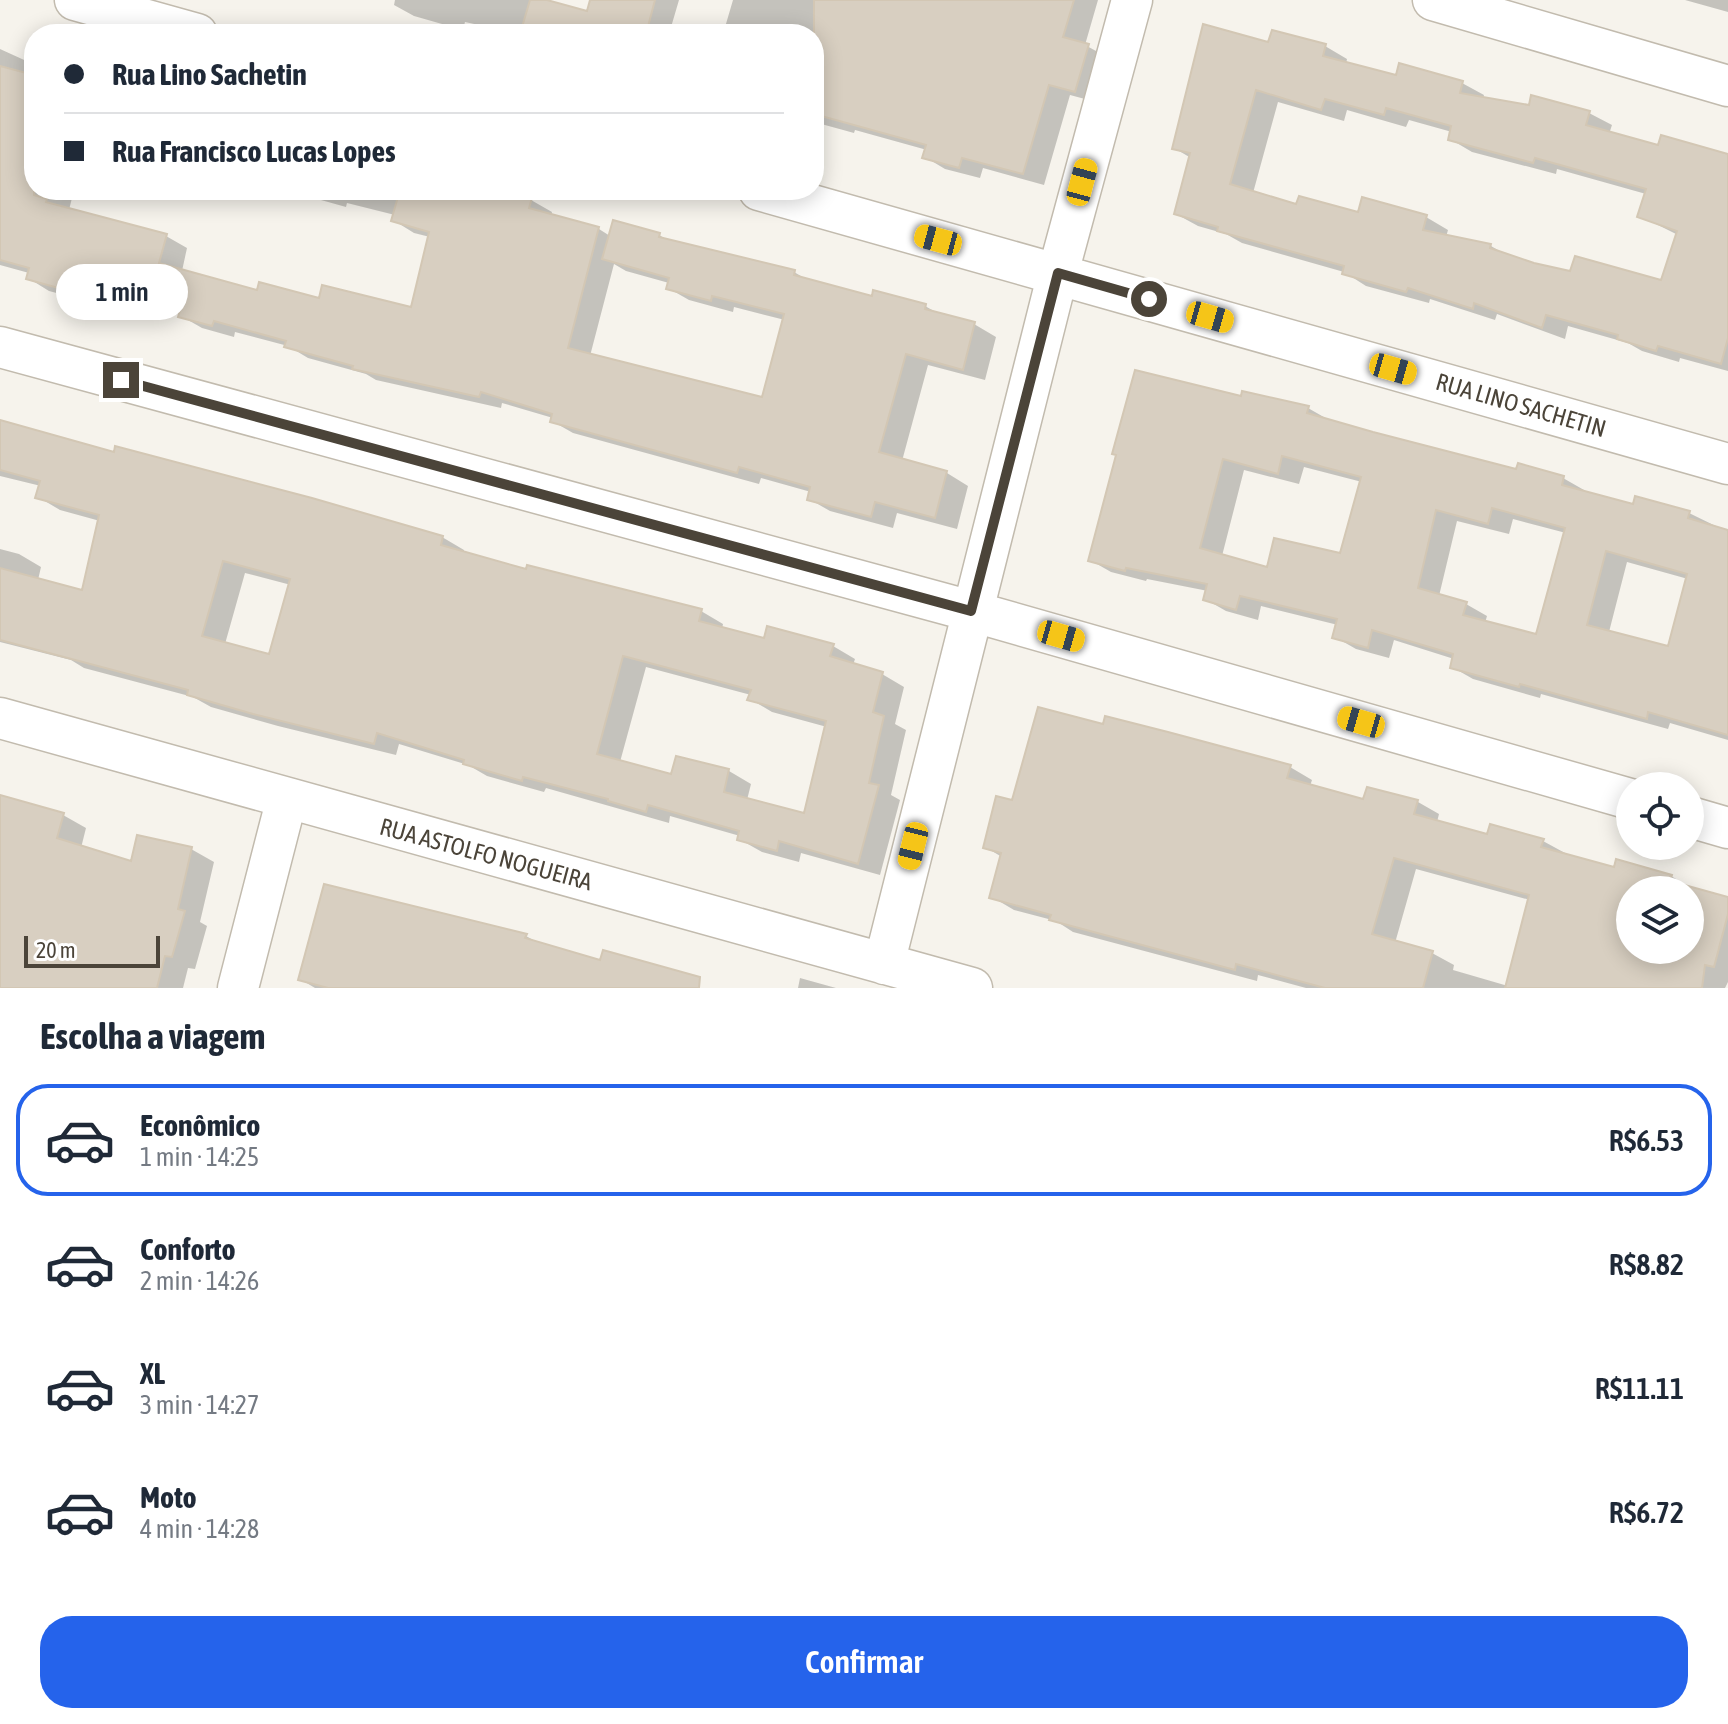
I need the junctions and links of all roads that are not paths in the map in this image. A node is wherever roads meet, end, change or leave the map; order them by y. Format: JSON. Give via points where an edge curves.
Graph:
{"nodes":[{"id":1,"x":75,"y":0,"type":"edge"},
{"id":2,"x":1132,"y":0,"type":"edge"},
{"id":3,"x":1433,"y":0,"type":"edge"},
{"id":4,"x":161,"y":24,"type":"edge"},
{"id":5,"x":1728,"y":86,"type":"edge"},
{"id":6,"x":795,"y":200,"type":"edge"},
{"id":7,"x":1058,"y":273,"type":"junction"},
{"id":8,"x":0,"y":347,"type":"edge"},
{"id":9,"x":1728,"y":464,"type":"edge"},
{"id":10,"x":971,"y":611,"type":"junction"},
{"id":11,"x":0,"y":718,"type":"edge"},
{"id":12,"x":1616,"y":795,"type":"edge"},
{"id":13,"x":287,"y":798,"type":"junction"},
{"id":14,"x":1704,"y":821,"type":"edge"},
{"id":15,"x":1728,"y":828,"type":"edge"},
{"id":16,"x":884,"y":964,"type":"junction"},
{"id":17,"x":238,"y":988,"type":"edge"},
{"id":18,"x":972,"y":988,"type":"edge"}],
"edges":[{"from":1,"to":4,"type":"street"},
{"from":2,"to":7,"type":"street"},
{"from":3,"to":5,"type":"street"},
{"from":6,"to":7,"type":"street","name":"RUA LINO SACHETIN"},
{"from":7,"to":9,"type":"street","name":"RUA LINO SACHETIN"},
{"from":7,"to":10,"type":"street"},
{"from":8,"to":10,"type":"street"},
{"from":10,"to":12,"type":"street"},
{"from":10,"to":16,"type":"street"},
{"from":11,"to":13,"type":"street","name":"RUA ASTOLFO NOGUEIRA"},
{"from":13,"to":16,"type":"street","name":"RUA ASTOLFO NOGUEIRA"},
{"from":13,"to":17,"type":"street"},
{"from":14,"to":15,"type":"street"},
{"from":16,"to":18,"type":"street","name":"RUA ASTOLFO NOGUEIRA"}]}
